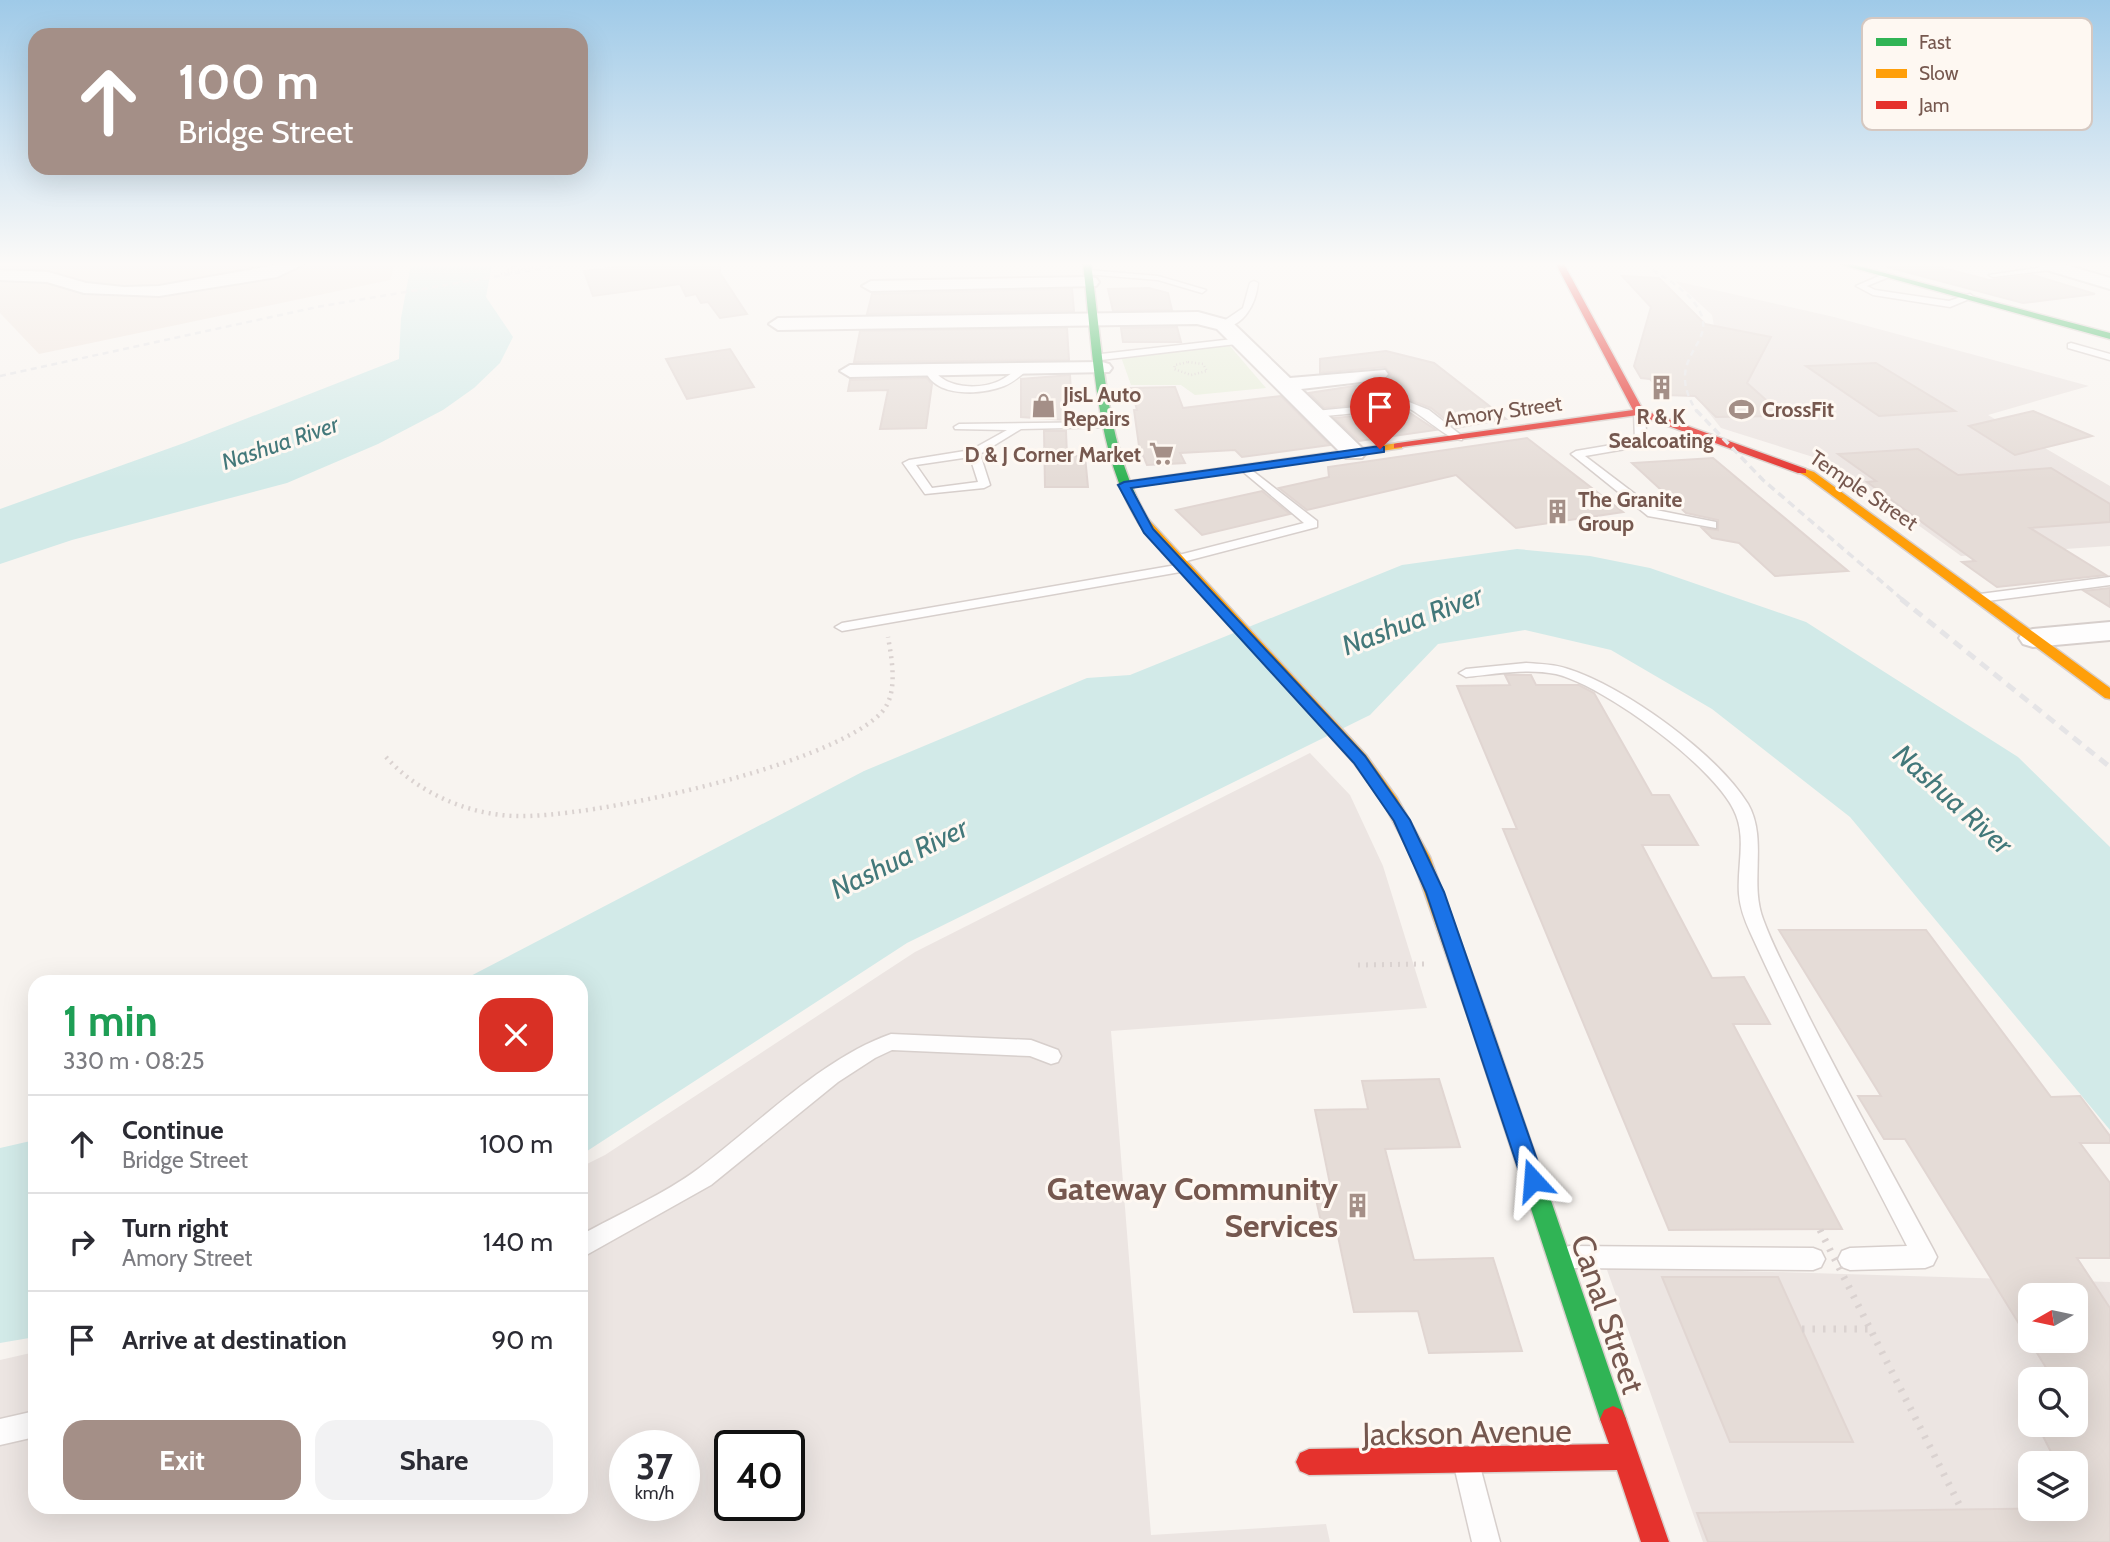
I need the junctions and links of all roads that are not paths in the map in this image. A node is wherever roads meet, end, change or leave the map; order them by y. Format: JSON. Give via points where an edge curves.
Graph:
{"nodes":[{"id":1,"x":1097,"y":336,"type":"edge"},
{"id":2,"x":1236,"y":336,"type":"edge"},
{"id":3,"x":1598,"y":336,"type":"edge"},
{"id":4,"x":1242,"y":341,"type":"junction"},
{"id":5,"x":2071,"y":346,"type":"dead end"},
{"id":6,"x":2110,"y":357,"type":"edge"},
{"id":7,"x":1101,"y":362,"type":"junction"},
{"id":8,"x":850,"y":371,"type":"dead end"},
{"id":9,"x":1378,"y":373,"type":"dead end"},
{"id":10,"x":1286,"y":384,"type":"junction"},
{"id":11,"x":1639,"y":412,"type":"junction"},
{"id":12,"x":1315,"y":414,"type":"junction"},
{"id":13,"x":1110,"y":425,"type":"junction"},
{"id":14,"x":1019,"y":426,"type":"junction"},
{"id":15,"x":959,"y":427,"type":"dead end"},
{"id":16,"x":1458,"y":438,"type":"junction"},
{"id":17,"x":974,"y":453,"type":"junction"},
{"id":18,"x":1354,"y":453,"type":"junction"},
{"id":19,"x":1245,"y":468,"type":"junction"},
{"id":20,"x":1124,"y":485,"type":"junction"},
{"id":21,"x":1712,"y":525,"type":"dead end"},
{"id":22,"x":1178,"y":564,"type":"junction"},
{"id":23,"x":2110,"y":581,"type":"edge"},
{"id":24,"x":1980,"y":598,"type":"junction"},
{"id":25,"x":842,"y":627,"type":"dead end"},
{"id":26,"x":2110,"y":631,"type":"edge"},
{"id":27,"x":2033,"y":638,"type":"junction"},
{"id":28,"x":1466,"y":673,"type":"dead end"},
{"id":29,"x":2110,"y":695,"type":"edge"},
{"id":30,"x":1051,"y":1056,"type":"dead end"},
{"id":31,"x":588,"y":1243,"type":"edge"},
{"id":32,"x":1559,"y":1257,"type":"junction"},
{"id":33,"x":1813,"y":1259,"type":"dead end"},
{"id":34,"x":1850,"y":1259,"type":"dead end"},
{"id":35,"x":28,"y":1426,"type":"edge"},
{"id":36,"x":0,"y":1432,"type":"edge"},
{"id":37,"x":1626,"y":1457,"type":"junction"},
{"id":38,"x":1466,"y":1461,"type":"junction"},
{"id":39,"x":1309,"y":1462,"type":"dead end"},
{"id":40,"x":1486,"y":1542,"type":"edge"},
{"id":41,"x":1655,"y":1542,"type":"edge"}],
"edges":[{"from":1,"to":7,"type":"street","name":"Canal Street"},
{"from":2,"to":4,"type":"street"},
{"from":3,"to":11,"type":"street"},
{"from":4,"to":7,"type":"lane"},
{"from":4,"to":10,"type":"street"},
{"from":5,"to":6,"type":"lane"},
{"from":7,"to":8,"type":"street","via":[[1023,369]]},
{"from":7,"to":13,"type":"street","name":"Canal Street"},
{"from":9,"to":10,"type":"street"},
{"from":10,"to":12,"type":"street"},
{"from":11,"to":16,"type":"street","name":"Amory Street"},
{"from":11,"to":21,"type":"lane","via":[[1639,444],[1576,454],[1652,513]]},
{"from":11,"to":24,"type":"street","name":"Temple Street","via":[[1810,474]]},
{"from":12,"to":16,"type":"lane","via":[[1409,405]]},
{"from":12,"to":18,"type":"street"},
{"from":13,"to":14,"type":"lane"},
{"from":13,"to":20,"type":"street","name":"Canal Street"},
{"from":14,"to":15,"type":"lane"},
{"from":14,"to":17,"type":"lane"},
{"from":16,"to":18,"type":"street","name":"Amory Street"},
{"from":17,"to":17,"type":"lane","via":[[984,485],[929,492],[909,463]]},
{"from":18,"to":19,"type":"street","name":"Amory Street"},
{"from":19,"to":20,"type":"street","name":"Amory Street"},
{"from":19,"to":22,"type":"lane","via":[[1313,524]]},
{"from":20,"to":22,"type":"street","name":"Canal Street","via":[[1148,530]]},
{"from":22,"to":25,"type":"lane"},
{"from":22,"to":32,"type":"street","name":"Canal Street","via":[[1360,759],[1402,820],[1429,876]]},
{"from":23,"to":24,"type":"lane"},
{"from":24,"to":27,"type":"street","name":"Temple Street"},
{"from":26,"to":27,"type":"street"},
{"from":27,"to":29,"type":"street","name":"Temple Street"},
{"from":28,"to":34,"type":"lane","via":[[1536,667],[1586,680],[1674,739],[1713,773],[1741,807],[1749,835],[1748,897],[1756,925],[1925,1257]]},
{"from":30,"to":31,"type":"lane","via":[[1031,1048],[891,1042],[831,1076],[703,1178]]},
{"from":32,"to":33,"type":"lane"},
{"from":32,"to":37,"type":"street","name":"Canal Street"},
{"from":35,"to":36,"type":"lane"},
{"from":37,"to":38,"type":"street","name":"Jackson Avenue"},
{"from":37,"to":41,"type":"street","name":"Canal Street"},
{"from":38,"to":39,"type":"street","name":"Jackson Avenue"},
{"from":38,"to":40,"type":"lane"}]}
